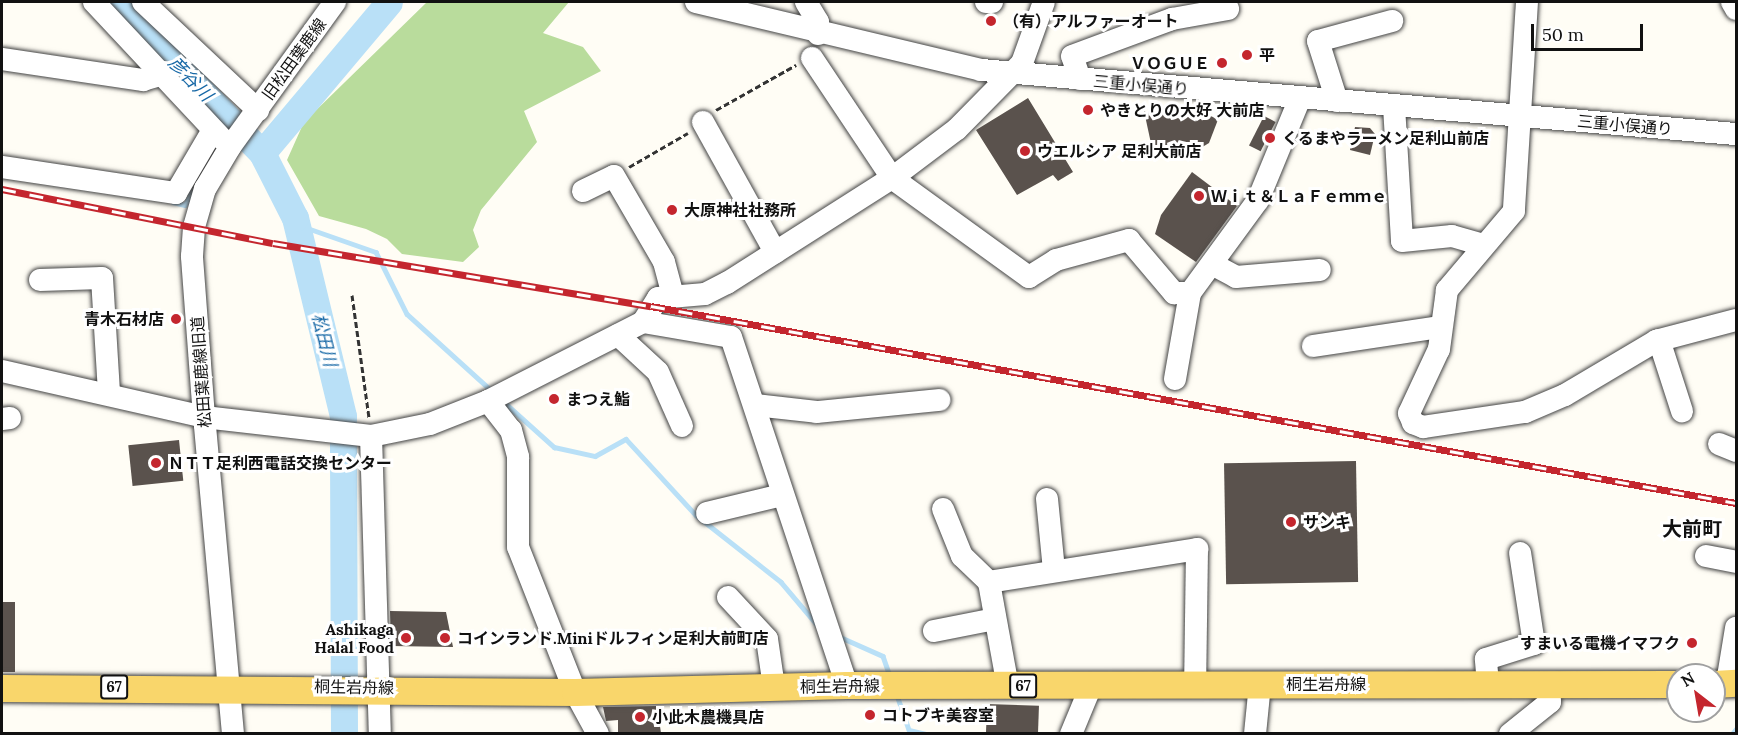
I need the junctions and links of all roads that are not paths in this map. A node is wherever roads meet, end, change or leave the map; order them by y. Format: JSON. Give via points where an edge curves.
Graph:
{"nodes":[{"id":1,"x":94,"y":2,"type":"edge"},
{"id":2,"x":143,"y":2,"type":"edge"},
{"id":3,"x":335,"y":2,"type":"edge"},
{"id":4,"x":696,"y":2,"type":"edge"},
{"id":5,"x":807,"y":2,"type":"edge"},
{"id":6,"x":986,"y":2,"type":"edge"},
{"id":7,"x":992,"y":2,"type":"edge"},
{"id":8,"x":1044,"y":2,"type":"edge"},
{"id":9,"x":1527,"y":2,"type":"edge"},
{"id":10,"x":1732,"y":2,"type":"edge"},
{"id":11,"x":1228,"y":9,"type":"dead end"},
{"id":12,"x":1737,"y":9,"type":"edge"},
{"id":13,"x":1392,"y":21,"type":"dead end"},
{"id":14,"x":818,"y":34,"type":"junction"},
{"id":15,"x":812,"y":58,"type":"dead end"},
{"id":16,"x":2,"y":59,"type":"edge"},
{"id":17,"x":1014,"y":74,"type":"junction"},
{"id":18,"x":160,"y":75,"type":"junction"},
{"id":19,"x":1080,"y":80,"type":"junction"},
{"id":20,"x":1300,"y":98,"type":"junction"},
{"id":21,"x":1337,"y":101,"type":"junction"},
{"id":22,"x":1394,"y":106,"type":"junction"},
{"id":23,"x":255,"y":113,"type":"junction"},
{"id":24,"x":1518,"y":116,"type":"junction"},
{"id":25,"x":703,"y":122,"type":"dead end"},
{"id":26,"x":1737,"y":134,"type":"edge"},
{"id":27,"x":224,"y":138,"type":"junction"},
{"id":28,"x":2,"y":167,"type":"edge"},
{"id":29,"x":891,"y":178,"type":"junction"},
{"id":30,"x":583,"y":191,"type":"dead end"},
{"id":31,"x":1483,"y":245,"type":"junction"},
{"id":32,"x":776,"y":252,"type":"junction"},
{"id":33,"x":1212,"y":264,"type":"junction"},
{"id":34,"x":1320,"y":270,"type":"dead end"},
{"id":35,"x":40,"y":280,"type":"dead end"},
{"id":36,"x":1191,"y":293,"type":"junction"},
{"id":37,"x":673,"y":296,"type":"junction"},
{"id":38,"x":1737,"y":320,"type":"edge"},
{"id":39,"x":643,"y":322,"type":"junction"},
{"id":40,"x":1440,"y":327,"type":"junction"},
{"id":41,"x":618,"y":335,"type":"junction"},
{"id":42,"x":1659,"y":340,"type":"junction"},
{"id":43,"x":1313,"y":346,"type":"dead end"},
{"id":44,"x":2,"y":371,"type":"edge"},
{"id":45,"x":1175,"y":379,"type":"dead end"},
{"id":46,"x":109,"y":393,"type":"junction"},
{"id":47,"x":939,"y":400,"type":"dead end"},
{"id":48,"x":488,"y":401,"type":"junction"},
{"id":49,"x":755,"y":405,"type":"junction"},
{"id":50,"x":1682,"y":411,"type":"dead end"},
{"id":51,"x":204,"y":417,"type":"junction"},
{"id":52,"x":682,"y":426,"type":"dead end"},
{"id":53,"x":367,"y":436,"type":"junction"},
{"id":54,"x":782,"y":495,"type":"junction"},
{"id":55,"x":1047,"y":499,"type":"dead end"},
{"id":56,"x":943,"y":509,"type":"dead end"},
{"id":57,"x":707,"y":513,"type":"dead end"},
{"id":58,"x":1520,"y":553,"type":"dead end"},
{"id":59,"x":1706,"y":556,"type":"dead end"},
{"id":60,"x":1737,"y":562,"type":"edge"},
{"id":61,"x":1054,"y":571,"type":"junction"},
{"id":62,"x":989,"y":582,"type":"junction"},
{"id":63,"x":728,"y":597,"type":"dead end"},
{"id":64,"x":995,"y":619,"type":"junction"},
{"id":65,"x":1737,"y":628,"type":"edge"},
{"id":66,"x":934,"y":631,"type":"dead end"},
{"id":67,"x":1260,"y":684,"type":"junction"},
{"id":68,"x":1488,"y":684,"type":"junction"},
{"id":69,"x":1666,"y":684,"type":"edge"},
{"id":70,"x":1726,"y":684,"type":"edge"},
{"id":71,"x":847,"y":685,"type":"junction"},
{"id":72,"x":1195,"y":685,"type":"junction"},
{"id":73,"x":1550,"y":685,"type":"junction"},
{"id":74,"x":227,"y":686,"type":"junction"},
{"id":75,"x":1091,"y":686,"type":"junction"},
{"id":76,"x":373,"y":687,"type":"junction"},
{"id":77,"x":774,"y":687,"type":"junction"},
{"id":78,"x":1008,"y":687,"type":"junction"},
{"id":79,"x":2,"y":688,"type":"edge"},
{"id":80,"x":575,"y":692,"type":"junction"},
{"id":81,"x":233,"y":734,"type":"edge"},
{"id":82,"x":380,"y":734,"type":"edge"},
{"id":83,"x":598,"y":734,"type":"edge"},
{"id":84,"x":1071,"y":734,"type":"edge"},
{"id":85,"x":1255,"y":734,"type":"edge"},
{"id":86,"x":1510,"y":734,"type":"edge"}],
"edges":[{"from":1,"to":18,"type":"street"},
{"from":2,"to":23,"type":"street"},
{"from":3,"to":23,"type":"street","name":"旧松田葉鹿線"},
{"from":4,"to":14,"type":"street","name":"三重小俣通り"},
{"from":5,"to":14,"type":"street","via":[[818,22]]},
{"from":6,"to":7,"type":"street"},
{"from":8,"to":17,"type":"street"},
{"from":9,"to":24,"type":"street"},
{"from":10,"to":12,"type":"street"},
{"from":11,"to":19,"type":"street","via":[[1172,19],[1072,56]]},
{"from":13,"to":21,"type":"street","via":[[1318,40]]},
{"from":14,"to":17,"type":"street","name":"三重小俣通り"},
{"from":15,"to":29,"type":"street"},
{"from":16,"to":18,"type":"street","via":[[143,80]]},
{"from":17,"to":19,"type":"street","name":"三重小俣通り"},
{"from":17,"to":29,"type":"street","via":[[957,129]]},
{"from":18,"to":27,"type":"street"},
{"from":19,"to":20,"type":"street","name":"三重小俣通り"},
{"from":20,"to":21,"type":"street","name":"三重小俣通り"},
{"from":20,"to":33,"type":"street","via":[[1258,200]]},
{"from":21,"to":22,"type":"street","name":"三重小俣通り"},
{"from":22,"to":24,"type":"street","name":"三重小俣通り"},
{"from":22,"to":31,"type":"street","via":[[1402,241],[1452,236]]},
{"from":23,"to":27,"type":"street","name":"旧松田葉鹿線"},
{"from":24,"to":26,"type":"street","name":"三重小俣通り"},
{"from":24,"to":31,"type":"street","via":[[1514,211]]},
{"from":25,"to":32,"type":"street"},
{"from":27,"to":28,"type":"street","via":[[176,193]]},
{"from":27,"to":51,"type":"street","name":"松田葉鹿線旧道","via":[[205,189],[192,243]]},
{"from":29,"to":32,"type":"street"},
{"from":29,"to":36,"type":"street","via":[[1029,278],[1056,260],[1129,240],[1174,293]]},
{"from":30,"to":37,"type":"street","via":[[614,176],[664,262]]},
{"from":31,"to":40,"type":"street","via":[[1447,290]]},
{"from":32,"to":37,"type":"street","via":[[705,294]]},
{"from":33,"to":34,"type":"street","via":[[1236,277]]},
{"from":33,"to":36,"type":"street"},
{"from":35,"to":46,"type":"street","via":[[102,278]]},
{"from":36,"to":45,"type":"street"},
{"from":37,"to":39,"type":"street","via":[[658,298]]},
{"from":38,"to":42,"type":"street"},
{"from":39,"to":41,"type":"street"},
{"from":39,"to":49,"type":"street","via":[[731,337]]},
{"from":40,"to":42,"type":"street","via":[[1439,349],[1409,413],[1413,423],[1423,427],[1525,412],[1564,395]]},
{"from":40,"to":43,"type":"street"},
{"from":41,"to":48,"type":"street"},
{"from":41,"to":52,"type":"street","via":[[658,372]]},
{"from":42,"to":50,"type":"street"},
{"from":44,"to":46,"type":"street"},
{"from":46,"to":51,"type":"street"},
{"from":47,"to":49,"type":"street","via":[[818,412]]},
{"from":48,"to":53,"type":"street","via":[[430,424]]},
{"from":48,"to":80,"type":"street","via":[[514,438],[518,547]]},
{"from":49,"to":54,"type":"street"},
{"from":51,"to":53,"type":"street"},
{"from":51,"to":74,"type":"street","name":"松田葉鹿線旧道"},
{"from":53,"to":76,"type":"street"},
{"from":54,"to":57,"type":"street"},
{"from":54,"to":71,"type":"street"},
{"from":55,"to":61,"type":"street"},
{"from":56,"to":62,"type":"street","via":[[962,556]]},
{"from":58,"to":68,"type":"street","via":[[1534,644],[1486,659]]},
{"from":59,"to":60,"type":"street"},
{"from":61,"to":62,"type":"street"},
{"from":61,"to":72,"type":"street","via":[[1197,549]]},
{"from":62,"to":64,"type":"street"},
{"from":63,"to":77,"type":"street","via":[[767,639]]},
{"from":64,"to":66,"type":"street"},
{"from":64,"to":78,"type":"street"},
{"from":65,"to":70,"type":"street"},
{"from":67,"to":68,"type":"main road","name":"桐生岩舟線","number":"67"},
{"from":67,"to":72,"type":"main road","name":"桐生岩舟線","number":"67"},
{"from":67,"to":85,"type":"street"},
{"from":68,"to":73,"type":"main road","name":"桐生岩舟線","number":"67"},
{"from":69,"to":73,"type":"main road","name":"桐生岩舟線","number":"67"},
{"from":71,"to":77,"type":"main road","name":"桐生岩舟線","number":"67"},
{"from":71,"to":78,"type":"main road","name":"桐生岩舟線","number":"67"},
{"from":72,"to":75,"type":"main road","name":"桐生岩舟線","number":"67"},
{"from":73,"to":86,"type":"street","via":[[1550,702]]},
{"from":74,"to":76,"type":"main road","name":"桐生岩舟線","number":"67"},
{"from":74,"to":79,"type":"main road","name":"桐生岩舟線","number":"67"},
{"from":74,"to":81,"type":"street","name":"松田葉鹿線旧道"},
{"from":75,"to":78,"type":"main road","name":"桐生岩舟線","number":"67"},
{"from":75,"to":84,"type":"street"},
{"from":76,"to":80,"type":"main road","name":"桐生岩舟線","number":"67"},
{"from":76,"to":82,"type":"street"},
{"from":77,"to":80,"type":"main road","name":"桐生岩舟線","number":"67"},
{"from":80,"to":83,"type":"street"}]}
